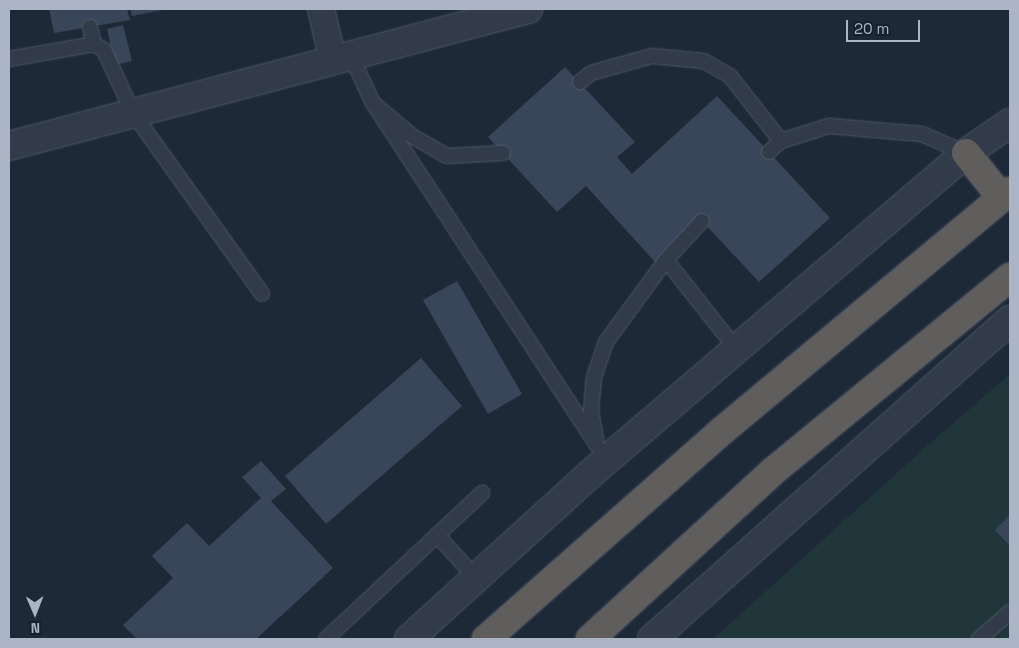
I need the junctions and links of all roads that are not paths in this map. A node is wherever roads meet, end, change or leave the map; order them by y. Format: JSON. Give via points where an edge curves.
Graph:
{"nodes":[{"id":1,"x":321,"y":9,"type":"edge"},
{"id":2,"x":528,"y":9,"type":"edge"},
{"id":3,"x":90,"y":27,"type":"dead end"},
{"id":4,"x":94,"y":44,"type":"junction"},
{"id":5,"x":342,"y":58,"type":"junction"},
{"id":6,"x":9,"y":59,"type":"edge"},
{"id":7,"x":580,"y":82,"type":"dead end"},
{"id":8,"x":373,"y":103,"type":"junction"},
{"id":9,"x":133,"y":113,"type":"junction"},
{"id":10,"x":1010,"y":123,"type":"edge"},
{"id":11,"x":781,"y":142,"type":"junction"},
{"id":12,"x":9,"y":146,"type":"edge"},
{"id":13,"x":769,"y":152,"type":"dead end"},
{"id":14,"x":503,"y":153,"type":"dead end"},
{"id":15,"x":966,"y":153,"type":"junction"},
{"id":16,"x":1006,"y":194,"type":"edge"},
{"id":17,"x":702,"y":221,"type":"dead end"},
{"id":18,"x":666,"y":260,"type":"junction"},
{"id":19,"x":1010,"y":277,"type":"edge"},
{"id":20,"x":262,"y":294,"type":"dead end"},
{"id":21,"x":1007,"y":325,"type":"edge"},
{"id":22,"x":736,"y":350,"type":"junction"},
{"id":23,"x":597,"y":445,"type":"junction"},
{"id":24,"x":588,"y":475,"type":"junction"},
{"id":25,"x":482,"y":493,"type":"dead end"},
{"id":26,"x":437,"y":535,"type":"junction"},
{"id":27,"x":476,"y":578,"type":"junction"},
{"id":28,"x":1010,"y":612,"type":"edge"},
{"id":29,"x":326,"y":639,"type":"edge"},
{"id":30,"x":409,"y":639,"type":"edge"},
{"id":31,"x":486,"y":639,"type":"edge"},
{"id":32,"x":590,"y":639,"type":"edge"},
{"id":33,"x":652,"y":639,"type":"edge"},
{"id":34,"x":979,"y":639,"type":"edge"}],
"edges":[{"from":1,"to":5,"type":"street"},
{"from":2,"to":5,"type":"street"},
{"from":3,"to":4,"type":"lane"},
{"from":4,"to":6,"type":"lane"},
{"from":4,"to":9,"type":"lane","via":[[104,50]]},
{"from":5,"to":8,"type":"lane"},
{"from":5,"to":9,"type":"street"},
{"from":7,"to":11,"type":"lane","via":[[592,73],[652,56],[704,61],[730,76]]},
{"from":8,"to":14,"type":"lane","via":[[412,136],[447,156]]},
{"from":8,"to":23,"type":"lane"},
{"from":9,"to":12,"type":"street"},
{"from":9,"to":20,"type":"lane"},
{"from":10,"to":15,"type":"street"},
{"from":11,"to":13,"type":"lane"},
{"from":11,"to":15,"type":"lane","via":[[829,126],[922,134]]},
{"from":15,"to":16,"type":"highway"},
{"from":15,"to":22,"type":"street"},
{"from":16,"to":31,"type":"highway","via":[[723,430]]},
{"from":17,"to":18,"type":"lane"},
{"from":18,"to":22,"type":"lane"},
{"from":18,"to":23,"type":"lane","via":[[606,342],[594,377],[591,411]]},
{"from":19,"to":32,"type":"highway","via":[[772,472]]},
{"from":21,"to":33,"type":"street"},
{"from":22,"to":24,"type":"street"},
{"from":23,"to":24,"type":"lane"},
{"from":24,"to":27,"type":"street"},
{"from":25,"to":26,"type":"lane"},
{"from":26,"to":27,"type":"lane"},
{"from":26,"to":29,"type":"lane"},
{"from":27,"to":30,"type":"street"},
{"from":28,"to":34,"type":"lane"}]}
